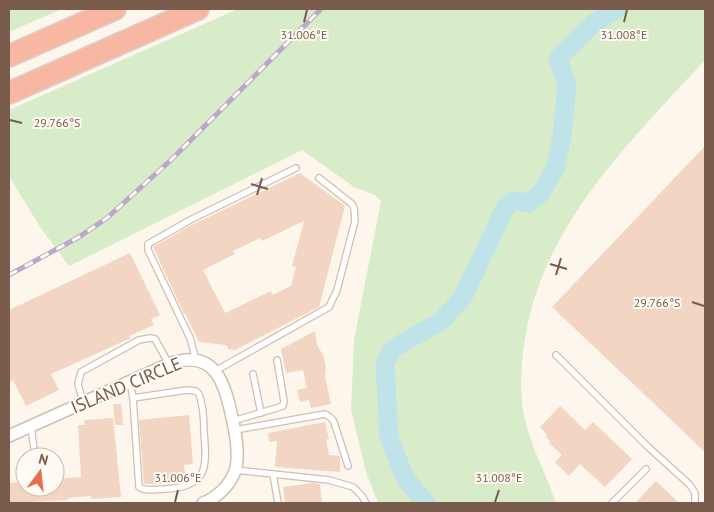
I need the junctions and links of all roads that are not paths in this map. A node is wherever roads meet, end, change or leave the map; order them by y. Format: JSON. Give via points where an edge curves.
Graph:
{"nodes":[{"id":1,"x":115,"y":9,"type":"edge"},
{"id":2,"x":198,"y":9,"type":"edge"},
{"id":3,"x":9,"y":56,"type":"edge"},
{"id":4,"x":9,"y":93,"type":"edge"},
{"id":5,"x":296,"y":168,"type":"dead end"},
{"id":6,"x":319,"y":178,"type":"dead end"},
{"id":7,"x":556,"y":354,"type":"dead end"},
{"id":8,"x":196,"y":360,"type":"junction"},
{"id":9,"x":277,"y":360,"type":"dead end"},
{"id":10,"x":169,"y":364,"type":"junction"},
{"id":11,"x":214,"y":371,"type":"junction"},
{"id":12,"x":253,"y":374,"type":"dead end"},
{"id":13,"x":130,"y":381,"type":"junction"},
{"id":14,"x":133,"y":398,"type":"junction"},
{"id":15,"x":84,"y":402,"type":"junction"},
{"id":16,"x":261,"y":413,"type":"junction"},
{"id":17,"x":234,"y":425,"type":"junction"},
{"id":18,"x":32,"y":426,"type":"junction"},
{"id":19,"x":9,"y":436,"type":"edge"},
{"id":20,"x":34,"y":447,"type":"edge"},
{"id":21,"x":348,"y":466,"type":"dead end"},
{"id":22,"x":646,"y":469,"type":"dead end"},
{"id":23,"x":236,"y":470,"type":"junction"},
{"id":24,"x":274,"y":474,"type":"junction"},
{"id":25,"x":203,"y":503,"type":"edge"},
{"id":26,"x":278,"y":503,"type":"edge"},
{"id":27,"x":366,"y":503,"type":"edge"},
{"id":28,"x":612,"y":503,"type":"edge"},
{"id":29,"x":695,"y":503,"type":"edge"}],
"edges":[{"from":1,"to":3,"type":"highway"},
{"from":2,"to":4,"type":"highway"},
{"from":5,"to":8,"type":"lane","via":[[192,218],[148,244],[190,338]]},
{"from":6,"to":11,"type":"lane","via":[[352,204],[355,214],[332,303]]},
{"from":7,"to":29,"type":"lane","via":[[690,486],[695,493]]},
{"from":8,"to":10,"type":"street","name":"ISLAND CIRCLE"},
{"from":8,"to":11,"type":"street","name":"ISLAND CIRCLE"},
{"from":9,"to":16,"type":"lane","via":[[284,405]]},
{"from":10,"to":13,"type":"street","name":"ISLAND CIRCLE"},
{"from":10,"to":15,"type":"lane","via":[[155,339],[139,340],[81,372],[78,384]]},
{"from":11,"to":17,"type":"street","name":"ISLAND CIRCLE","via":[[224,384]]},
{"from":12,"to":16,"type":"lane"},
{"from":13,"to":14,"type":"lane"},
{"from":13,"to":15,"type":"street","name":"ISLAND CIRCLE"},
{"from":14,"to":14,"type":"lane","via":[[187,390],[198,394],[206,466],[190,485],[144,490],[139,487]]},
{"from":15,"to":18,"type":"street","name":"ISLAND CIRCLE"},
{"from":16,"to":17,"type":"lane"},
{"from":17,"to":21,"type":"lane","via":[[325,414],[334,422]]},
{"from":17,"to":23,"type":"street","name":"ISLAND CIRCLE"},
{"from":18,"to":19,"type":"street","name":"ISLAND CIRCLE"},
{"from":18,"to":20,"type":"lane"},
{"from":22,"to":28,"type":"lane"},
{"from":23,"to":24,"type":"lane"},
{"from":23,"to":25,"type":"street","via":[[222,491]]},
{"from":24,"to":26,"type":"lane"},
{"from":24,"to":27,"type":"lane","via":[[345,484],[358,491]]}]}
